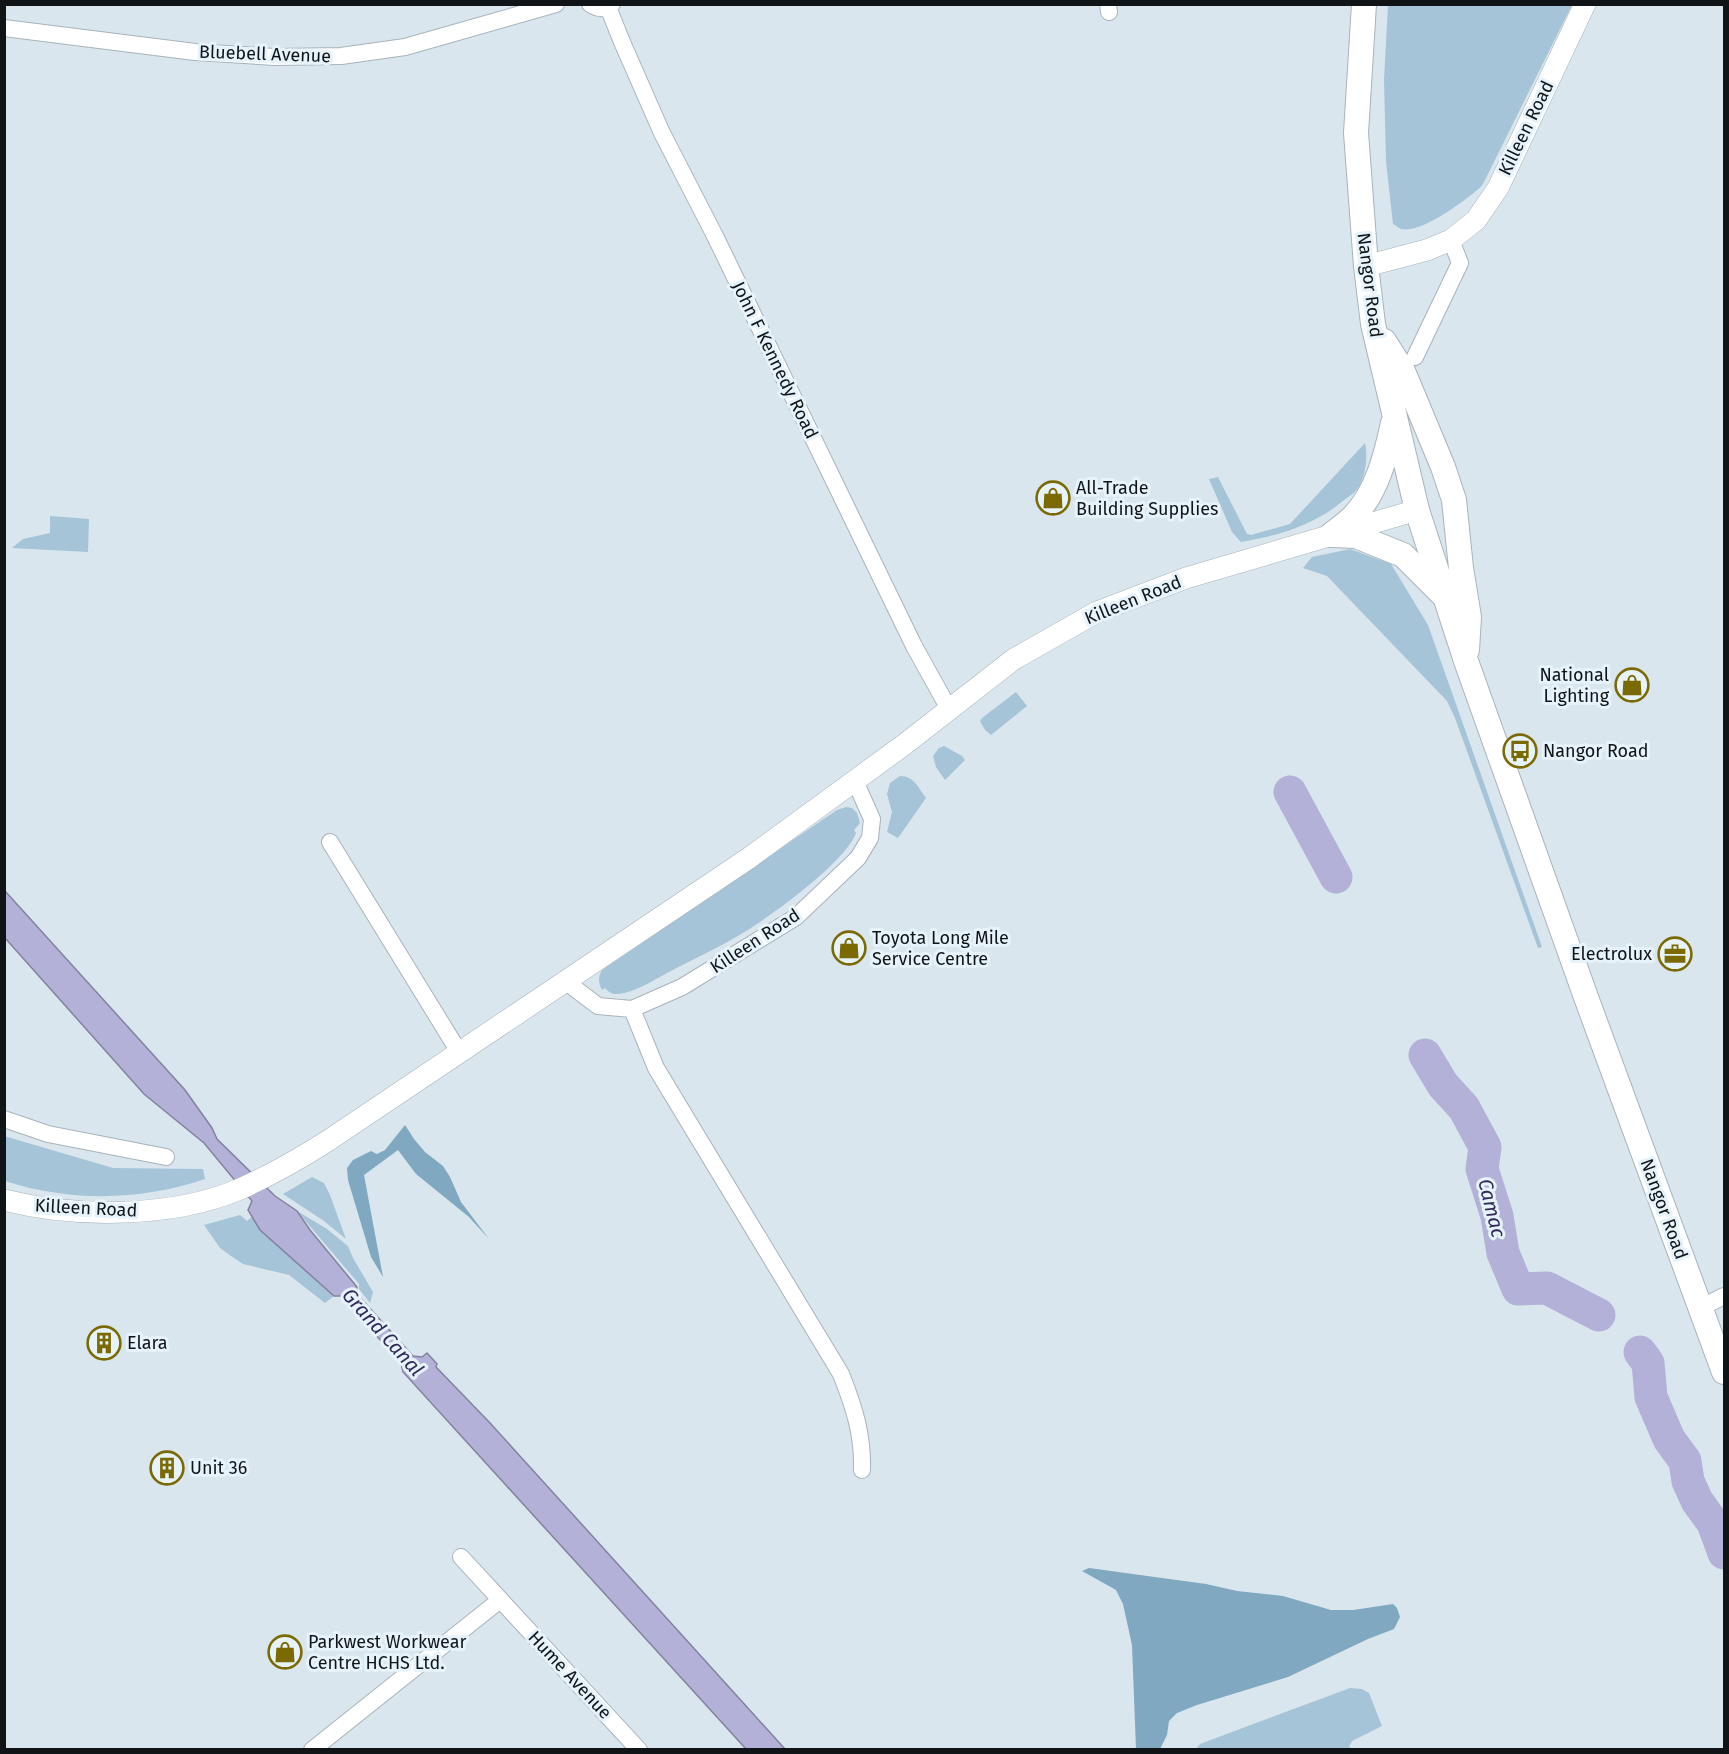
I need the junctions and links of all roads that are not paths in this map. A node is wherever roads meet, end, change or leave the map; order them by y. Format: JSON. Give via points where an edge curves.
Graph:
{"nodes":[{"id":1,"x":556,"y":4,"type":"edge"},
{"id":2,"x":590,"y":4,"type":"edge"},
{"id":3,"x":1364,"y":4,"type":"edge"},
{"id":4,"x":1585,"y":4,"type":"edge"},
{"id":5,"x":610,"y":6,"type":"edge"},
{"id":6,"x":4,"y":28,"type":"edge"},
{"id":7,"x":1451,"y":240,"type":"junction"},
{"id":8,"x":1366,"y":266,"type":"junction"},
{"id":9,"x":1373,"y":324,"type":"junction"},
{"id":10,"x":1415,"y":357,"type":"dead end"},
{"id":11,"x":1395,"y":415,"type":"junction"},
{"id":12,"x":1417,"y":510,"type":"junction"},
{"id":13,"x":1331,"y":535,"type":"junction"},
{"id":14,"x":1445,"y":598,"type":"junction"},
{"id":15,"x":1466,"y":661,"type":"junction"},
{"id":16,"x":949,"y":709,"type":"junction"},
{"id":17,"x":855,"y":782,"type":"junction"},
{"id":18,"x":330,"y":842,"type":"dead end"},
{"id":19,"x":565,"y":981,"type":"junction"},
{"id":20,"x":632,"y":1009,"type":"junction"},
{"id":21,"x":459,"y":1052,"type":"junction"},
{"id":22,"x":4,"y":1119,"type":"edge"},
{"id":23,"x":166,"y":1157,"type":"dead end"},
{"id":24,"x":4,"y":1200,"type":"edge"},
{"id":25,"x":1725,"y":1296,"type":"edge"},
{"id":26,"x":1700,"y":1308,"type":"junction"},
{"id":27,"x":1725,"y":1372,"type":"edge"},
{"id":28,"x":862,"y":1470,"type":"dead end"},
{"id":29,"x":461,"y":1557,"type":"dead end"},
{"id":30,"x":500,"y":1600,"type":"junction"},
{"id":31,"x":312,"y":1749,"type":"edge"},
{"id":32,"x":639,"y":1749,"type":"edge"}],
"edges":[{"from":1,"to":6,"type":"street","name":"Bluebell Avenue","via":[[405,47],[341,56],[195,52]]},
{"from":2,"to":5,"type":"street","via":[[602,9]]},
{"from":3,"to":8,"type":"main road","name":"Nangor Road","via":[[1356,134]]},
{"from":4,"to":7,"type":"street","name":"Killeen Road","via":[[1498,188],[1476,220]]},
{"from":5,"to":16,"type":"street","name":"John F Kennedy Road","via":[[662,133],[914,646]]},
{"from":7,"to":8,"type":"street","name":"Killeen Road"},
{"from":7,"to":10,"type":"street","via":[[1460,263]]},
{"from":8,"to":9,"type":"main road","name":"Nangor Road"},
{"from":9,"to":11,"type":"main road","name":"Nangor Road"},
{"from":9,"to":15,"type":"main road","via":[[1403,371],[1454,500],[1469,617]]},
{"from":11,"to":12,"type":"main road","name":"Nangor Road"},
{"from":11,"to":13,"type":"main road","via":[[1386,457],[1370,494],[1353,517]]},
{"from":12,"to":13,"type":"street","name":"Killeen Road"},
{"from":12,"to":14,"type":"main road","name":"Nangor Road"},
{"from":13,"to":14,"type":"main road","via":[[1356,536],[1403,555]]},
{"from":13,"to":16,"type":"street","name":"Killeen Road","via":[[1186,578],[1097,612],[1014,659]]},
{"from":14,"to":15,"type":"main road","name":"Nangor Road"},
{"from":15,"to":26,"type":"main road","name":"Nangor Road"},
{"from":16,"to":17,"type":"street","name":"Killeen Road"},
{"from":17,"to":19,"type":"street","name":"Killeen Road"},
{"from":17,"to":20,"type":"street","name":"Killeen Road","via":[[872,819],[870,838],[858,858],[796,917],[682,987]]},
{"from":18,"to":21,"type":"street"},
{"from":19,"to":20,"type":"street","name":"Killeen Road","via":[[598,1006]]},
{"from":19,"to":21,"type":"street","name":"Killeen Road"},
{"from":20,"to":28,"type":"street","via":[[656,1068],[841,1374],[855,1408]]},
{"from":21,"to":24,"type":"street","name":"Killeen Road","via":[[324,1143],[240,1189],[203,1201],[110,1212],[45,1208]]},
{"from":22,"to":23,"type":"street","via":[[48,1134]]},
{"from":25,"to":26,"type":"street"},
{"from":26,"to":27,"type":"main road","name":"Nangor Road"},
{"from":29,"to":30,"type":"street","name":"Hume Avenue"},
{"from":30,"to":31,"type":"street"},
{"from":30,"to":32,"type":"street","name":"Hume Avenue"}]}
